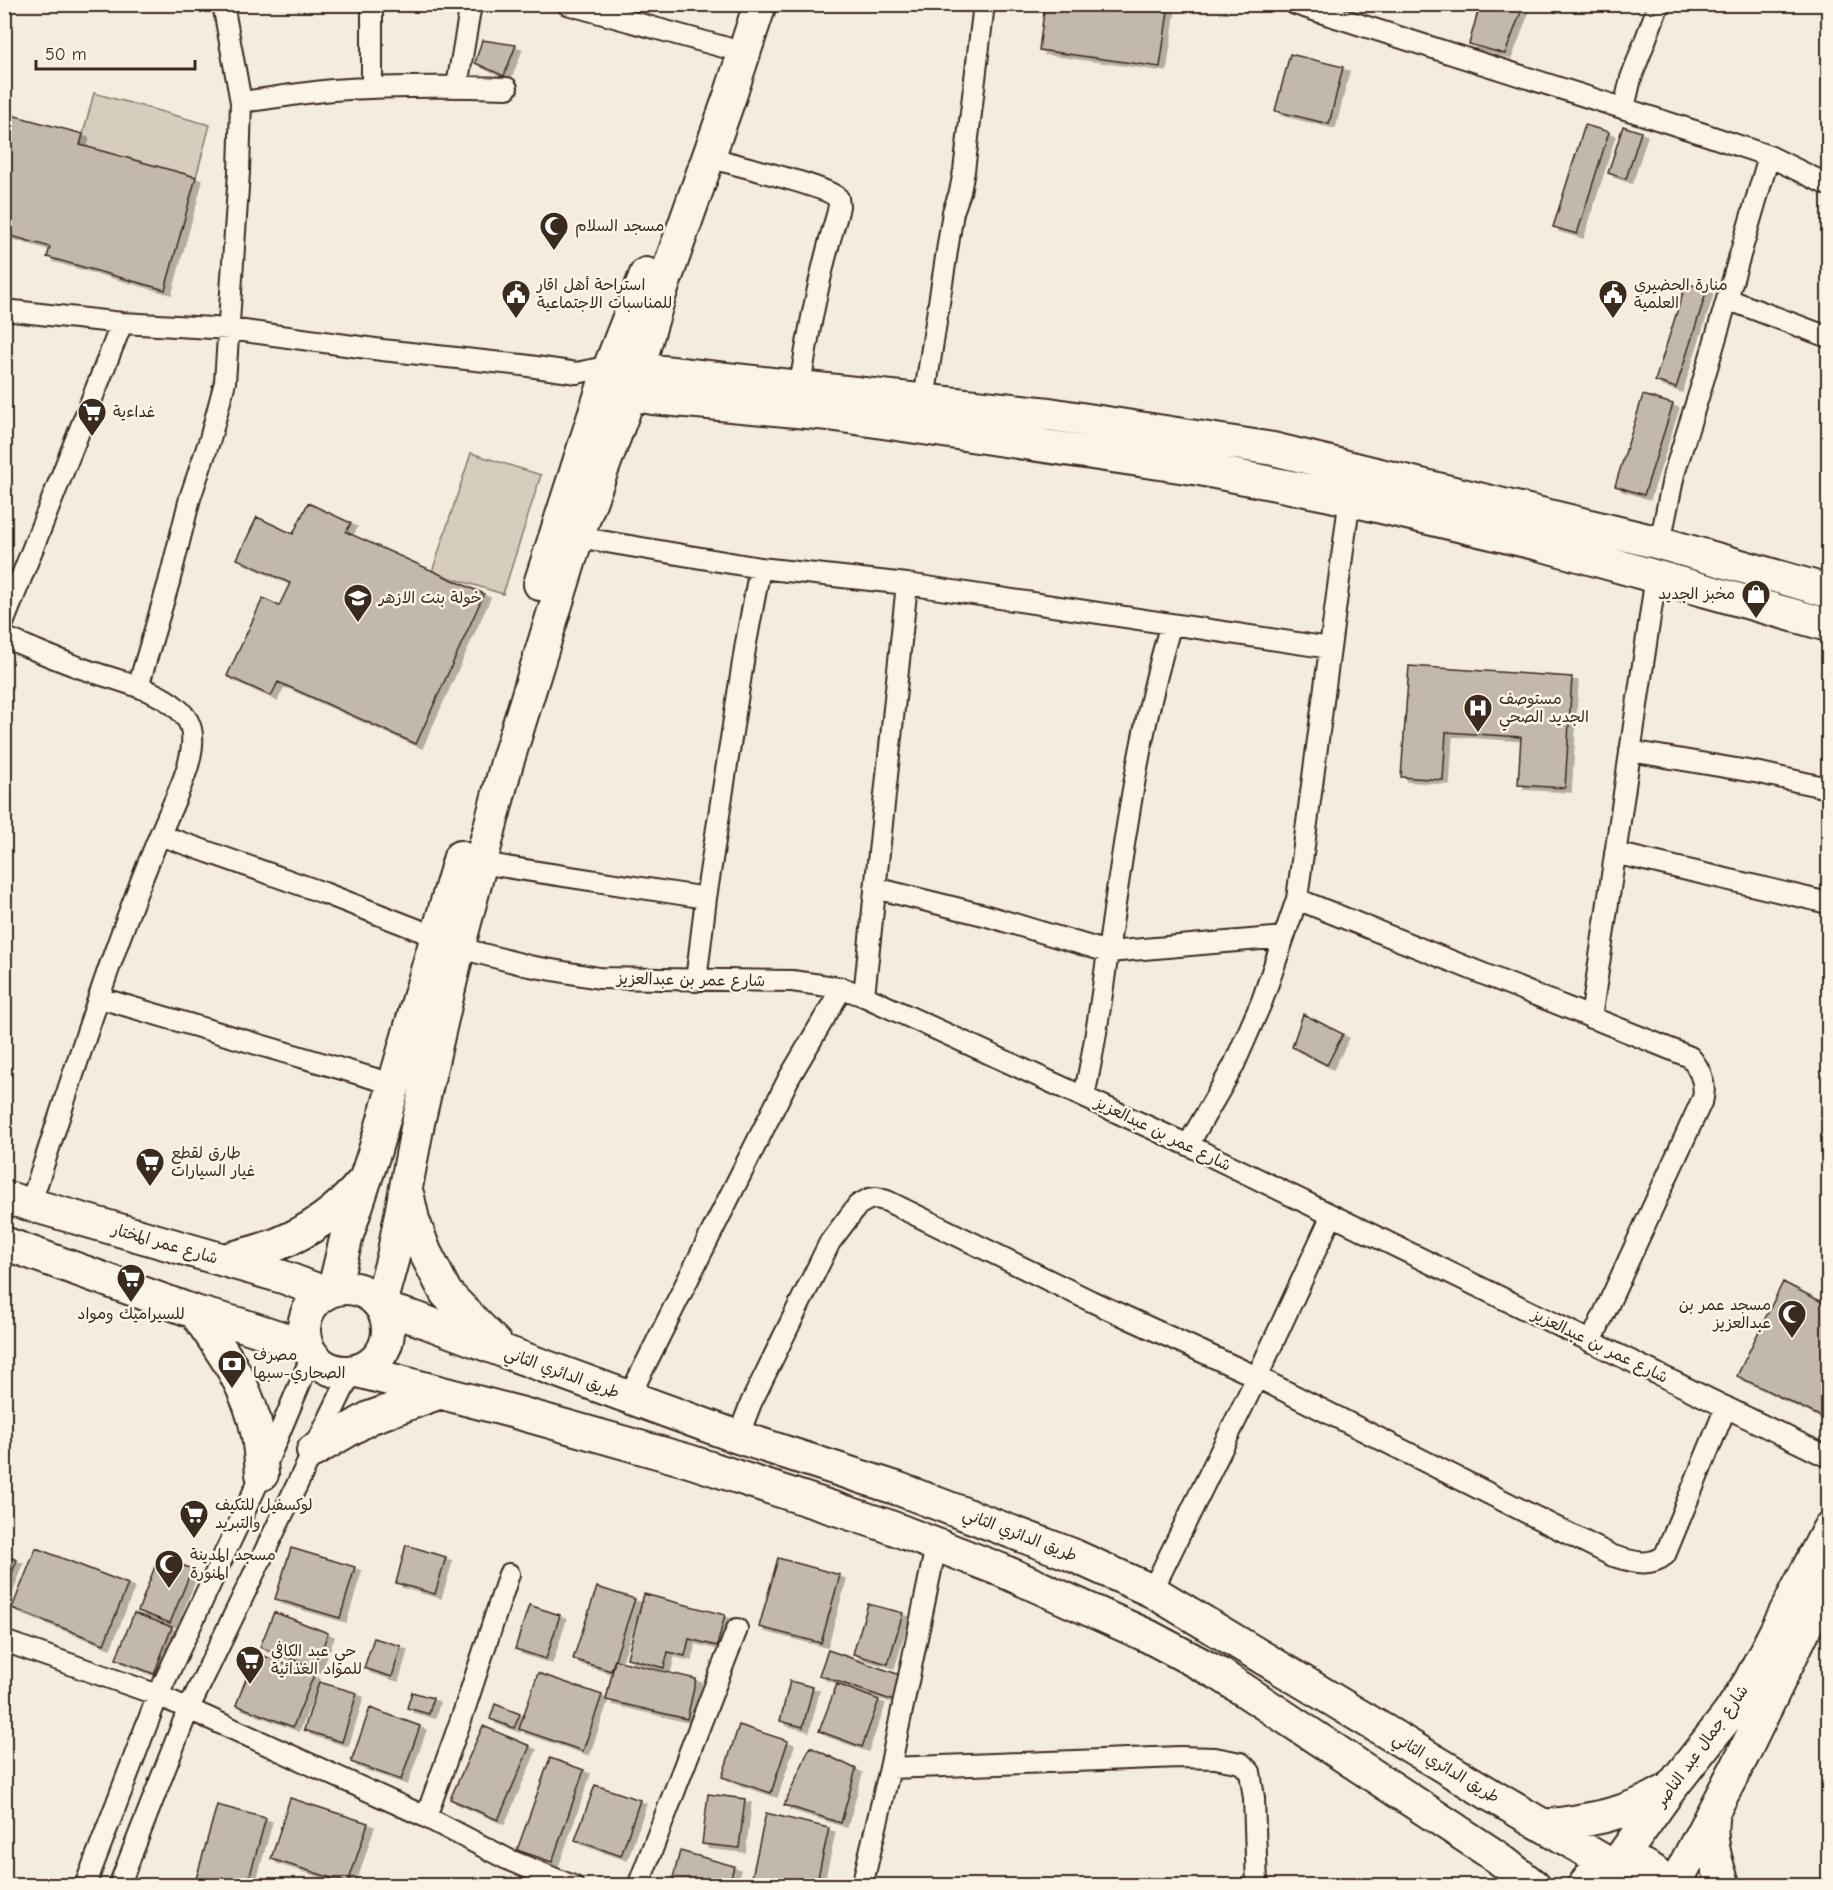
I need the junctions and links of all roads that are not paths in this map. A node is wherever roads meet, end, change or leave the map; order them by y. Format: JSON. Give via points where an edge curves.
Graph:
{"nodes":[{"id":1,"x":223,"y":4,"type":"edge"},
{"id":2,"x":372,"y":4,"type":"edge"},
{"id":3,"x":471,"y":4,"type":"edge"},
{"id":4,"x":567,"y":4,"type":"edge"},
{"id":5,"x":741,"y":4,"type":"edge"},
{"id":6,"x":760,"y":4,"type":"edge"},
{"id":7,"x":984,"y":4,"type":"edge"},
{"id":8,"x":1295,"y":4,"type":"edge"},
{"id":9,"x":1659,"y":4,"type":"edge"},
{"id":10,"x":727,"y":48,"type":"junction"},
{"id":11,"x":458,"y":86,"type":"junction"},
{"id":12,"x":372,"y":88,"type":"junction"},
{"id":13,"x":507,"y":88,"type":"dead end"},
{"id":14,"x":242,"y":102,"type":"junction"},
{"id":15,"x":1623,"y":108,"type":"junction"},
{"id":16,"x":1769,"y":156,"type":"junction"},
{"id":17,"x":708,"y":157,"type":"junction"},
{"id":18,"x":1828,"y":184,"type":"edge"},
{"id":19,"x":1727,"y":299,"type":"junction"},
{"id":20,"x":4,"y":310,"type":"edge"},
{"id":21,"x":122,"y":323,"type":"junction"},
{"id":22,"x":230,"y":329,"type":"junction"},
{"id":23,"x":1828,"y":338,"type":"edge"},
{"id":24,"x":620,"y":380,"type":"junction"},
{"id":25,"x":800,"y":386,"type":"junction"},
{"id":26,"x":924,"y":400,"type":"junction"},
{"id":27,"x":1354,"y":468,"type":"junction"},
{"id":28,"x":1349,"y":500,"type":"junction"},
{"id":29,"x":577,"y":537,"type":"junction"},
{"id":30,"x":1660,"y":543,"type":"junction"},
{"id":31,"x":760,"y":568,"type":"junction"},
{"id":32,"x":1656,"y":576,"type":"junction"},
{"id":33,"x":907,"y":584,"type":"junction"},
{"id":34,"x":1828,"y":591,"type":"edge"},
{"id":35,"x":4,"y":621,"type":"edge"},
{"id":36,"x":1171,"y":624,"type":"junction"},
{"id":37,"x":1828,"y":625,"type":"edge"},
{"id":38,"x":4,"y":637,"type":"edge"},
{"id":39,"x":1330,"y":648,"type":"junction"},
{"id":40,"x":138,"y":687,"type":"junction"},
{"id":41,"x":1630,"y":751,"type":"junction"},
{"id":42,"x":1828,"y":788,"type":"edge"},
{"id":43,"x":160,"y":835,"type":"junction"},
{"id":44,"x":1615,"y":853,"type":"junction"},
{"id":45,"x":480,"y":864,"type":"junction"},
{"id":46,"x":875,"y":888,"type":"junction"},
{"id":47,"x":706,"y":898,"type":"junction"},
{"id":48,"x":1298,"y":899,"type":"junction"},
{"id":49,"x":1828,"y":903,"type":"edge"},
{"id":50,"x":1284,"y":937,"type":"junction"},
{"id":51,"x":448,"y":941,"type":"junction"},
{"id":52,"x":1108,"y":952,"type":"junction"},
{"id":53,"x":696,"y":981,"type":"junction"},
{"id":54,"x":842,"y":988,"type":"junction"},
{"id":55,"x":864,"y":996,"type":"junction"},
{"id":56,"x":100,"y":998,"type":"junction"},
{"id":57,"x":1591,"y":1018,"type":"junction"},
{"id":58,"x":393,"y":1084,"type":"junction"},
{"id":59,"x":1084,"y":1096,"type":"junction"},
{"id":60,"x":1188,"y":1145,"type":"junction"},
{"id":61,"x":367,"y":1175,"type":"junction"},
{"id":62,"x":405,"y":1185,"type":"junction"},
{"id":63,"x":17,"y":1201,"type":"edge"},
{"id":64,"x":1332,"y":1215,"type":"junction"},
{"id":65,"x":4,"y":1243,"type":"edge"},
{"id":66,"x":224,"y":1260,"type":"junction"},
{"id":67,"x":329,"y":1291,"type":"junction"},
{"id":68,"x":382,"y":1306,"type":"junction"},
{"id":69,"x":195,"y":1312,"type":"junction"},
{"id":70,"x":1592,"y":1342,"type":"junction"},
{"id":71,"x":309,"y":1350,"type":"junction"},
{"id":72,"x":502,"y":1352,"type":"junction"},
{"id":73,"x":355,"y":1372,"type":"junction"},
{"id":74,"x":1257,"y":1377,"type":"junction"},
{"id":75,"x":438,"y":1393,"type":"junction"},
{"id":76,"x":629,"y":1397,"type":"junction"},
{"id":77,"x":1726,"y":1407,"type":"junction"},
{"id":78,"x":738,"y":1437,"type":"junction"},
{"id":79,"x":313,"y":1451,"type":"junction"},
{"id":80,"x":1828,"y":1457,"type":"edge"},
{"id":81,"x":262,"y":1474,"type":"junction"},
{"id":82,"x":1828,"y":1530,"type":"edge"},
{"id":83,"x":1017,"y":1533,"type":"junction"},
{"id":84,"x":936,"y":1546,"type":"junction"},
{"id":85,"x":1002,"y":1570,"type":"junction"},
{"id":86,"x":509,"y":1574,"type":"dead end"},
{"id":87,"x":1828,"y":1580,"type":"edge"},
{"id":88,"x":1152,"y":1591,"type":"junction"},
{"id":89,"x":737,"y":1629,"type":"dead end"},
{"id":90,"x":4,"y":1641,"type":"edge"},
{"id":91,"x":158,"y":1695,"type":"junction"},
{"id":92,"x":188,"y":1710,"type":"junction"},
{"id":93,"x":890,"y":1768,"type":"junction"},
{"id":94,"x":1670,"y":1789,"type":"junction"},
{"id":95,"x":1713,"y":1812,"type":"junction"},
{"id":96,"x":426,"y":1817,"type":"junction"},
{"id":97,"x":1545,"y":1826,"type":"junction"},
{"id":98,"x":1614,"y":1863,"type":"junction"},
{"id":99,"x":85,"y":1886,"type":"edge"},
{"id":100,"x":119,"y":1886,"type":"edge"},
{"id":101,"x":573,"y":1886,"type":"edge"},
{"id":102,"x":638,"y":1886,"type":"edge"},
{"id":103,"x":862,"y":1886,"type":"edge"},
{"id":104,"x":1257,"y":1886,"type":"edge"},
{"id":105,"x":1534,"y":1886,"type":"edge"},
{"id":106,"x":1584,"y":1886,"type":"edge"},
{"id":107,"x":1665,"y":1886,"type":"edge"},
{"id":108,"x":1674,"y":1886,"type":"edge"},
{"id":109,"x":1724,"y":1886,"type":"edge"}],
"edges":[{"from":1,"to":14,"type":"street"},
{"from":2,"to":12,"type":"street"},
{"from":3,"to":11,"type":"street"},
{"from":4,"to":10,"type":"street"},
{"from":5,"to":10,"type":"main road"},
{"from":6,"to":17,"type":"main road"},
{"from":7,"to":26,"type":"street","via":[[964,171],[953,212]]},
{"from":8,"to":15,"type":"street"},
{"from":9,"to":15,"type":"street"},
{"from":10,"to":24,"type":"main road"},
{"from":11,"to":12,"type":"street"},
{"from":11,"to":13,"type":"street"},
{"from":12,"to":14,"type":"street"},
{"from":14,"to":22,"type":"street"},
{"from":15,"to":16,"type":"street"},
{"from":16,"to":18,"type":"street"},
{"from":16,"to":19,"type":"street"},
{"from":17,"to":24,"type":"main road","via":[[659,297]]},
{"from":17,"to":25,"type":"street","via":[[805,184],[838,198]]},
{"from":19,"to":23,"type":"street"},
{"from":19,"to":30,"type":"street","via":[[1674,474]]},
{"from":20,"to":21,"type":"street"},
{"from":21,"to":22,"type":"street"},
{"from":21,"to":35,"type":"street"},
{"from":22,"to":24,"type":"street"},
{"from":22,"to":40,"type":"street","via":[[225,382]]},
{"from":24,"to":25,"type":"main road"},
{"from":24,"to":28,"type":"main road","via":[[745,408],[829,414],[1200,469]]},
{"from":24,"to":29,"type":"main road"},
{"from":24,"to":51,"type":"main road","via":[[556,529]]},
{"from":25,"to":26,"type":"main road"},
{"from":26,"to":27,"type":"main road","via":[[1208,438]]},
{"from":27,"to":28,"type":"street"},
{"from":27,"to":30,"type":"main road"},
{"from":28,"to":32,"type":"main road"},
{"from":28,"to":39,"type":"street"},
{"from":29,"to":31,"type":"street"},
{"from":29,"to":45,"type":"main road"},
{"from":30,"to":34,"type":"main road"},
{"from":31,"to":33,"type":"street"},
{"from":31,"to":47,"type":"street"},
{"from":32,"to":37,"type":"main road"},
{"from":32,"to":41,"type":"street"},
{"from":33,"to":36,"type":"street"},
{"from":33,"to":46,"type":"street"},
{"from":36,"to":39,"type":"street"},
{"from":36,"to":52,"type":"street","via":[[1146,716]]},
{"from":38,"to":40,"type":"street"},
{"from":39,"to":48,"type":"street"},
{"from":40,"to":43,"type":"street","via":[[164,698],[180,711],[192,734],[188,764]]},
{"from":41,"to":42,"type":"street","via":[[1760,772]]},
{"from":41,"to":44,"type":"street"},
{"from":43,"to":51,"type":"street","name":"شارع عمر بن عبدالعزيز","via":[[324,892]]},
{"from":43,"to":56,"type":"street","via":[[124,924]]},
{"from":44,"to":49,"type":"street"},
{"from":44,"to":57,"type":"street"},
{"from":45,"to":47,"type":"street"},
{"from":45,"to":51,"type":"main road"},
{"from":46,"to":52,"type":"street"},
{"from":46,"to":55,"type":"street"},
{"from":47,"to":53,"type":"street"},
{"from":48,"to":50,"type":"street"},
{"from":48,"to":57,"type":"street"},
{"from":50,"to":52,"type":"street"},
{"from":50,"to":60,"type":"street","via":[[1233,1067]]},
{"from":51,"to":53,"type":"street","name":"شارع عمر بن عبدالعزيز","via":[[529,966],[599,978]]},
{"from":51,"to":58,"type":"main road"},
{"from":51,"to":62,"type":"main road"},
{"from":52,"to":59,"type":"street"},
{"from":53,"to":54,"type":"street","name":"شارع عمر بن عبدالعزيز","via":[[792,981]]},
{"from":54,"to":55,"type":"street","name":"شارع عمر بن عبدالعزيز"},
{"from":54,"to":76,"type":"street","via":[[789,1078]]},
{"from":55,"to":59,"type":"street","name":"شارع عمر بن عبدالعزيز"},
{"from":56,"to":58,"type":"street"},
{"from":56,"to":63,"type":"street"},
{"from":57,"to":70,"type":"street","via":[[1690,1057],[1705,1088]]},
{"from":58,"to":61,"type":"main road"},
{"from":59,"to":60,"type":"street","name":"شارع عمر بن عبدالعزيز"},
{"from":60,"to":64,"type":"street","name":"شارع عمر بن عبدالعزيز"},
{"from":61,"to":66,"type":"main road","via":[[315,1225],[278,1244]]},
{"from":61,"to":67,"type":"main road"},
{"from":62,"to":68,"type":"main road"},
{"from":62,"to":72,"type":"main road","via":[[413,1221],[446,1293]]},
{"from":63,"to":66,"type":"main road","name":"شارع عمر المختار"},
{"from":64,"to":70,"type":"street","name":"شارع عمر بن عبدالعزيز"},
{"from":64,"to":74,"type":"street"},
{"from":65,"to":69,"type":"main road"},
{"from":66,"to":67,"type":"main road","name":"شارع عمر المختار"},
{"from":67,"to":68,"type":"main road","via":[[359,1289]]},
{"from":67,"to":71,"type":"main road","via":[[317,1298],[307,1313],[303,1330]]},
{"from":68,"to":72,"type":"main road","name":"طريق الدائري الثاني"},
{"from":68,"to":73,"type":"main road","via":[[387,1341],[371,1365]]},
{"from":69,"to":71,"type":"main road","via":[[283,1337]]},
{"from":69,"to":81,"type":"main road","via":[[224,1352],[242,1387],[258,1435]]},
{"from":70,"to":77,"type":"street","name":"شارع عمر بن عبدالعزيز"},
{"from":71,"to":73,"type":"main road","via":[[329,1369]]},
{"from":71,"to":81,"type":"street"},
{"from":72,"to":76,"type":"main road","name":"طريق الدائري الثاني"},
{"from":73,"to":75,"type":"main road"},
{"from":73,"to":79,"type":"street"},
{"from":74,"to":77,"type":"street","via":[[1613,1556],[1644,1563],[1665,1555]]},
{"from":74,"to":78,"type":"street","via":[[877,1198],[858,1205],[830,1242]]},
{"from":74,"to":88,"type":"street"},
{"from":75,"to":79,"type":"main road","via":[[369,1418]]},
{"from":75,"to":84,"type":"main road","via":[[678,1458],[885,1525]]},
{"from":76,"to":78,"type":"main road","name":"طريق الدائري الثاني"},
{"from":77,"to":80,"type":"street","name":"شارع عمر بن عبدالعزيز"},
{"from":78,"to":83,"type":"main road","name":"طريق الدائري الثاني","via":[[899,1489]]},
{"from":79,"to":92,"type":"street"},
{"from":81,"to":91,"type":"street"},
{"from":82,"to":94,"type":"main road","name":"شارع جمال عبد الناصر","via":[[1750,1681]]},
{"from":83,"to":85,"type":"main road"},
{"from":83,"to":88,"type":"main road","name":"طريق الدائري الثاني"},
{"from":84,"to":85,"type":"main road"},
{"from":84,"to":93,"type":"street"},
{"from":85,"to":105,"type":"main road","via":[[1148,1636],[1221,1675],[1497,1857]]},
{"from":86,"to":96,"type":"street"},
{"from":87,"to":95,"type":"main road","name":"شارع جمال عبد الناصر"},
{"from":88,"to":97,"type":"main road","name":"طريق الدائري الثاني"},
{"from":89,"to":102,"type":"street"},
{"from":90,"to":91,"type":"street"},
{"from":91,"to":92,"type":"street"},
{"from":91,"to":99,"type":"street"},
{"from":92,"to":96,"type":"street"},
{"from":92,"to":100,"type":"street"},
{"from":93,"to":103,"type":"street"},
{"from":93,"to":104,"type":"street","via":[[1179,1757],[1241,1763],[1250,1772],[1254,1798]]},
{"from":94,"to":97,"type":"main road","via":[[1618,1813]]},
{"from":94,"to":98,"type":"main road","name":"شارع جمال عبد الناصر"},
{"from":95,"to":108,"type":"main road","name":"شارع جمال عبد الناصر"},
{"from":95,"to":109,"type":"main road","via":[[1713,1841]]},
{"from":96,"to":101,"type":"street","via":[[507,1859]]},
{"from":97,"to":98,"type":"main road","name":"طريق الدائري الثاني"},
{"from":98,"to":106,"type":"main road","name":"شارع جمال عبد الناصر","via":[[1596,1871]]},
{"from":98,"to":107,"type":"main road","name":"طريق الدائري الثاني","via":[[1640,1864],[1658,1875]]}]}
